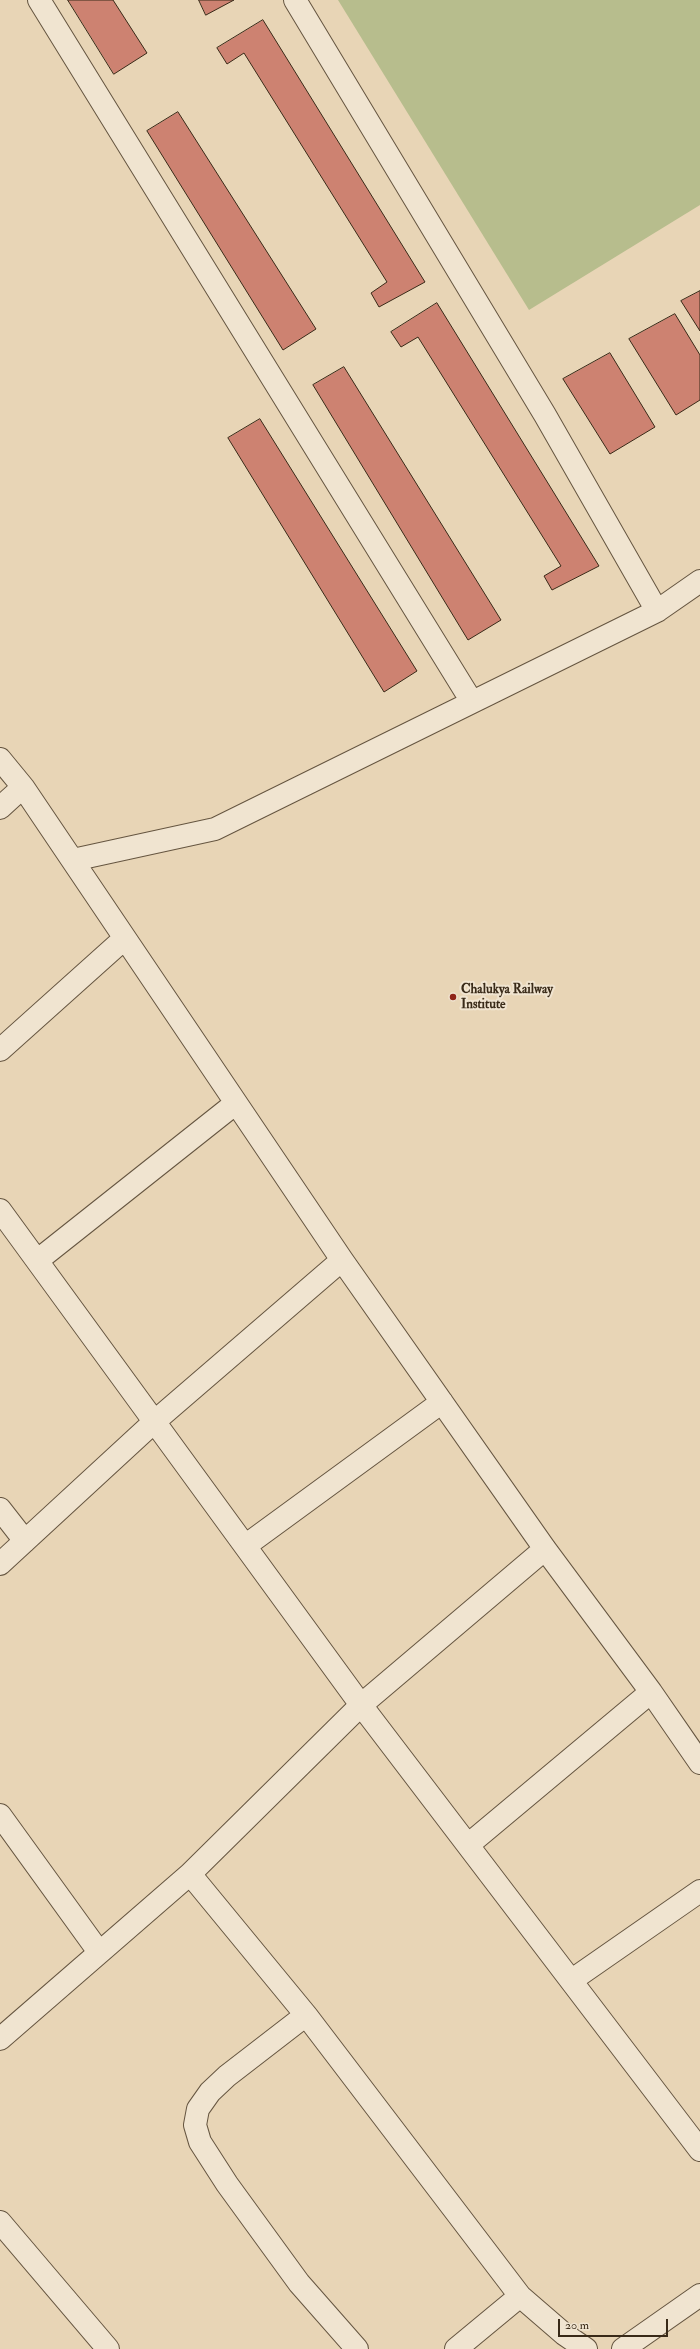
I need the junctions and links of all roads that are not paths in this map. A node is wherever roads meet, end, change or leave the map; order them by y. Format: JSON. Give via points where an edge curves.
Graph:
{"nodes":[{"id":1,"x":39,"y":0,"type":"edge"},
{"id":2,"x":295,"y":0,"type":"edge"},
{"id":3,"x":700,"y":581,"type":"edge"},
{"id":4,"x":657,"y":611,"type":"junction"},
{"id":5,"x":472,"y":702,"type":"junction"},
{"id":6,"x":0,"y":759,"type":"edge"},
{"id":7,"x":23,"y":787,"type":"junction"},
{"id":8,"x":0,"y":808,"type":"edge"},
{"id":9,"x":73,"y":860,"type":"junction"},
{"id":10,"x":125,"y":938,"type":"junction"},
{"id":11,"x":0,"y":1050,"type":"edge"},
{"id":12,"x":236,"y":1102,"type":"junction"},
{"id":13,"x":0,"y":1210,"type":"edge"},
{"id":14,"x":38,"y":1260,"type":"junction"},
{"id":15,"x":342,"y":1260,"type":"junction"},
{"id":16,"x":442,"y":1402,"type":"junction"},
{"id":17,"x":154,"y":1422,"type":"junction"},
{"id":18,"x":0,"y":1509,"type":"edge"},
{"id":19,"x":25,"y":1541,"type":"junction"},
{"id":20,"x":245,"y":1546,"type":"junction"},
{"id":21,"x":545,"y":1549,"type":"junction"},
{"id":22,"x":0,"y":1564,"type":"edge"},
{"id":23,"x":651,"y":1692,"type":"junction"},
{"id":24,"x":361,"y":1705,"type":"junction"},
{"id":25,"x":700,"y":1763,"type":"edge"},
{"id":26,"x":0,"y":1815,"type":"edge"},
{"id":27,"x":468,"y":1845,"type":"junction"},
{"id":28,"x":190,"y":1874,"type":"junction"},
{"id":29,"x":700,"y":1891,"type":"edge"},
{"id":30,"x":99,"y":1952,"type":"junction"},
{"id":31,"x":572,"y":1980,"type":"junction"},
{"id":32,"x":306,"y":2015,"type":"junction"},
{"id":33,"x":0,"y":2039,"type":"edge"},
{"id":34,"x":698,"y":2143,"type":"edge"},
{"id":35,"x":0,"y":2222,"type":"edge"},
{"id":36,"x":700,"y":2295,"type":"edge"},
{"id":37,"x":520,"y":2296,"type":"junction"},
{"id":38,"x":97,"y":2345,"type":"edge"},
{"id":39,"x":357,"y":2349,"type":"edge"},
{"id":40,"x":456,"y":2349,"type":"edge"},
{"id":41,"x":586,"y":2349,"type":"edge"},
{"id":42,"x":623,"y":2349,"type":"edge"}],
"edges":[{"from":1,"to":5,"type":"street"},
{"from":2,"to":4,"type":"street","via":[[545,415]]},
{"from":3,"to":4,"type":"street"},
{"from":4,"to":5,"type":"street"},
{"from":5,"to":9,"type":"street","via":[[215,829]]},
{"from":6,"to":7,"type":"street"},
{"from":7,"to":8,"type":"street"},
{"from":7,"to":9,"type":"street"},
{"from":9,"to":10,"type":"street"},
{"from":10,"to":11,"type":"street"},
{"from":10,"to":12,"type":"street"},
{"from":12,"to":14,"type":"street"},
{"from":12,"to":15,"type":"street"},
{"from":13,"to":14,"type":"street"},
{"from":14,"to":17,"type":"street"},
{"from":15,"to":16,"type":"street"},
{"from":15,"to":17,"type":"street"},
{"from":16,"to":20,"type":"street"},
{"from":16,"to":21,"type":"street"},
{"from":17,"to":19,"type":"street"},
{"from":17,"to":20,"type":"street"},
{"from":18,"to":19,"type":"street"},
{"from":19,"to":22,"type":"street"},
{"from":20,"to":24,"type":"street"},
{"from":21,"to":23,"type":"street"},
{"from":21,"to":24,"type":"street"},
{"from":23,"to":25,"type":"street"},
{"from":23,"to":27,"type":"street"},
{"from":24,"to":27,"type":"street"},
{"from":24,"to":28,"type":"street"},
{"from":26,"to":30,"type":"street"},
{"from":27,"to":31,"type":"street"},
{"from":28,"to":30,"type":"street"},
{"from":28,"to":32,"type":"street"},
{"from":29,"to":31,"type":"street"},
{"from":30,"to":33,"type":"street"},
{"from":31,"to":34,"type":"street"},
{"from":32,"to":37,"type":"street"},
{"from":32,"to":39,"type":"street","via":[[210,2092],[198,2109],[195,2125],[200,2142],[227,2184],[299,2283]]},
{"from":35,"to":38,"type":"street"},
{"from":36,"to":42,"type":"street"},
{"from":37,"to":40,"type":"street"},
{"from":37,"to":41,"type":"street","via":[[564,2334]]}]}
